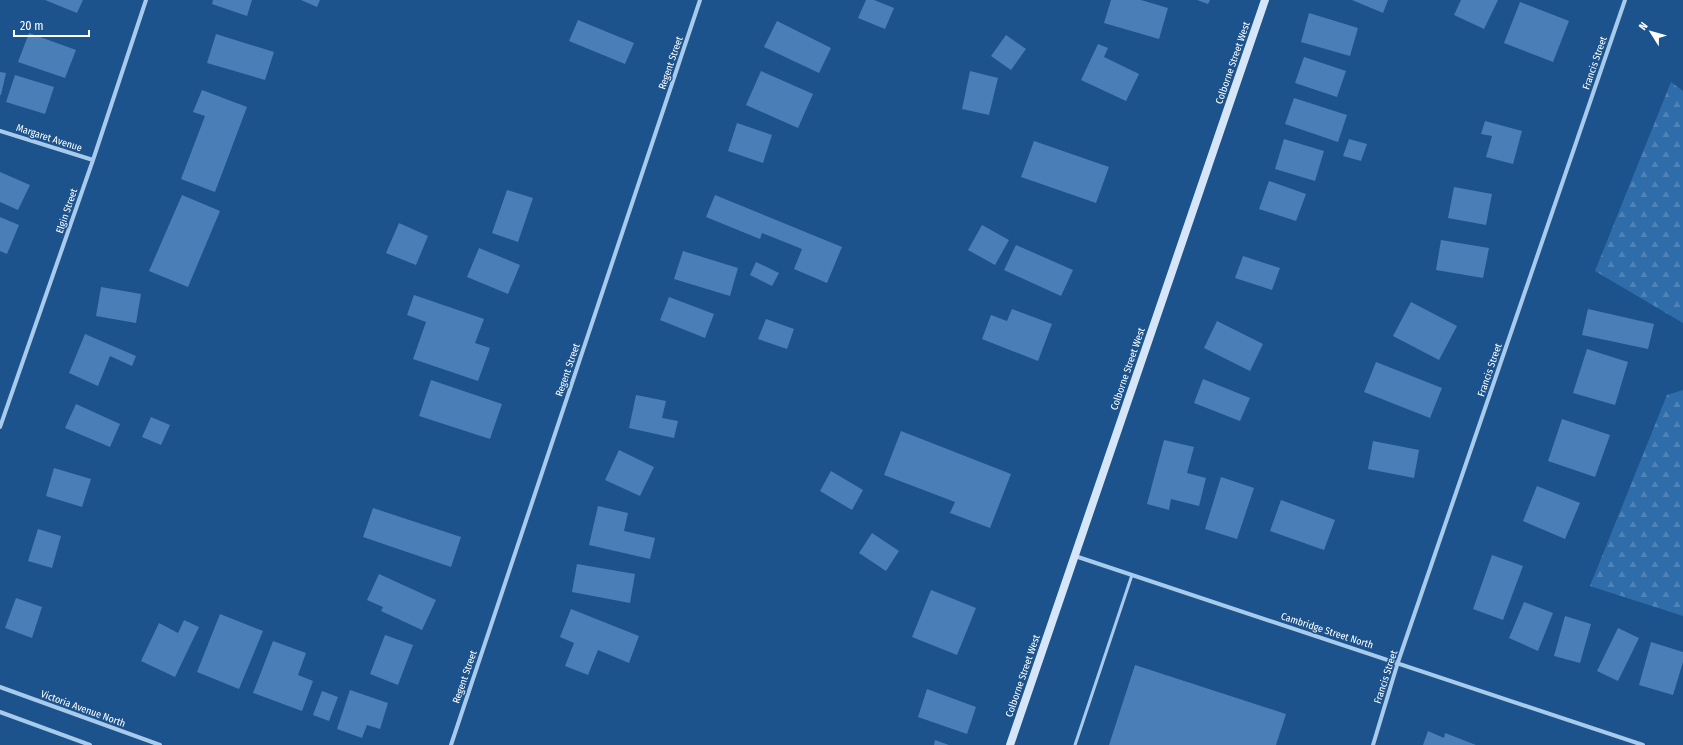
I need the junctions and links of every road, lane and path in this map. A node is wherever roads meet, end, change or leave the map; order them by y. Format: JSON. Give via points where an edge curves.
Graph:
{"nodes":[{"id":1,"x":146,"y":0,"type":"edge"},
{"id":2,"x":700,"y":0,"type":"edge"},
{"id":3,"x":1265,"y":0,"type":"edge"},
{"id":4,"x":1625,"y":0,"type":"edge"},
{"id":5,"x":0,"y":130,"type":"edge"},
{"id":6,"x":93,"y":160,"type":"junction"},
{"id":7,"x":0,"y":427,"type":"edge"},
{"id":8,"x":1075,"y":556,"type":"junction"},
{"id":9,"x":1132,"y":575,"type":"junction"},
{"id":10,"x":1398,"y":662,"type":"junction"},
{"id":11,"x":0,"y":687,"type":"edge"},
{"id":12,"x":0,"y":712,"type":"edge"},
{"id":13,"x":152,"y":744,"type":"edge"},
{"id":14,"x":90,"y":745,"type":"edge"},
{"id":15,"x":160,"y":745,"type":"edge"},
{"id":16,"x":451,"y":745,"type":"edge"},
{"id":17,"x":1010,"y":745,"type":"edge"},
{"id":18,"x":1076,"y":745,"type":"edge"},
{"id":19,"x":1373,"y":745,"type":"edge"},
{"id":20,"x":1643,"y":745,"type":"edge"}],
"edges":[{"from":1,"to":6,"type":"street","name":"Elgin Street"},
{"from":2,"to":16,"type":"street","name":"Regent Street"},
{"from":3,"to":8,"type":"main road","name":"Colborne Street West"},
{"from":4,"to":10,"type":"street","name":"Francis Street"},
{"from":5,"to":6,"type":"street","name":"Margaret Avenue"},
{"from":6,"to":7,"type":"street","name":"Elgin Street"},
{"from":8,"to":9,"type":"street","name":"Cambridge Street North"},
{"from":8,"to":17,"type":"main road","name":"Colborne Street West"},
{"from":9,"to":10,"type":"street","name":"Cambridge Street North"},
{"from":9,"to":18,"type":"lane"},
{"from":10,"to":19,"type":"street","name":"Francis Street"},
{"from":10,"to":20,"type":"street","name":"Cambridge Street North"},
{"from":11,"to":13,"type":"street","name":"Victoria Avenue North"},
{"from":12,"to":14,"type":"street"},
{"from":13,"to":15,"type":"street","name":"Victoria Avenue North"}]}
